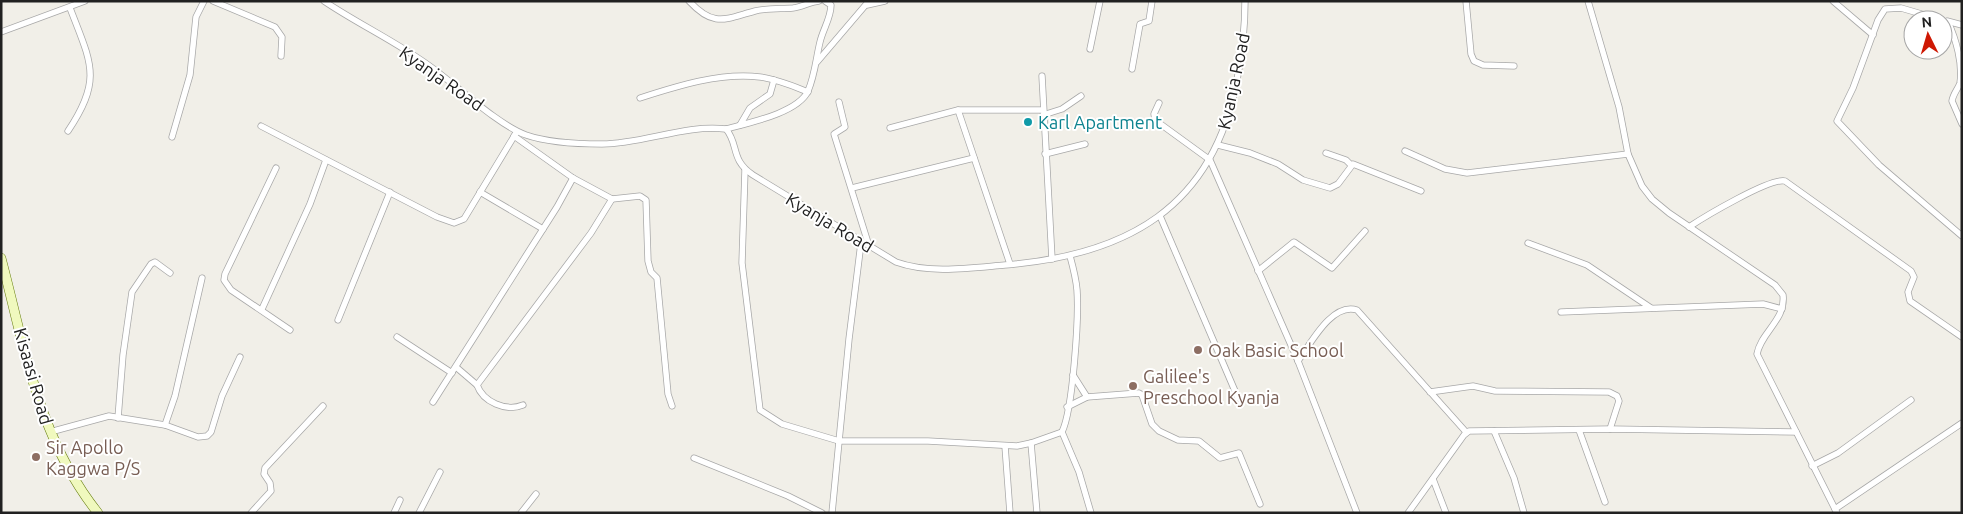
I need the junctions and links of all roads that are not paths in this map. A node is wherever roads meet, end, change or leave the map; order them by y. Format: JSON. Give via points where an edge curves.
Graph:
{"nodes":[{"id":1,"x":85,"y":1,"type":"edge"},
{"id":2,"x":204,"y":1,"type":"edge"},
{"id":3,"x":213,"y":1,"type":"edge"},
{"id":4,"x":324,"y":1,"type":"edge"},
{"id":5,"x":689,"y":1,"type":"edge"},
{"id":6,"x":820,"y":1,"type":"edge"},
{"id":7,"x":825,"y":1,"type":"edge"},
{"id":8,"x":885,"y":1,"type":"edge"},
{"id":9,"x":1100,"y":1,"type":"edge"},
{"id":10,"x":1152,"y":1,"type":"edge"},
{"id":11,"x":1245,"y":1,"type":"edge"},
{"id":12,"x":1466,"y":1,"type":"edge"},
{"id":13,"x":1588,"y":1,"type":"edge"},
{"id":14,"x":1833,"y":1,"type":"edge"},
{"id":15,"x":868,"y":3,"type":"edge"},
{"id":16,"x":70,"y":8,"type":"junction"},
{"id":17,"x":1908,"y":10,"type":"edge"},
{"id":18,"x":1,"y":32,"type":"edge"},
{"id":19,"x":1873,"y":35,"type":"junction"},
{"id":20,"x":1953,"y":37,"type":"edge"},
{"id":21,"x":1090,"y":49,"type":"dead end"},
{"id":22,"x":281,"y":56,"type":"dead end"},
{"id":23,"x":817,"y":62,"type":"junction"},
{"id":24,"x":1514,"y":66,"type":"dead end"},
{"id":25,"x":1132,"y":69,"type":"dead end"},
{"id":26,"x":1042,"y":76,"type":"dead end"},
{"id":27,"x":774,"y":80,"type":"junction"},
{"id":28,"x":808,"y":92,"type":"junction"},
{"id":29,"x":1081,"y":96,"type":"dead end"},
{"id":30,"x":640,"y":98,"type":"dead end"},
{"id":31,"x":839,"y":102,"type":"dead end"},
{"id":32,"x":1159,"y":103,"type":"dead end"},
{"id":33,"x":958,"y":110,"type":"junction"},
{"id":34,"x":1043,"y":113,"type":"junction"},
{"id":35,"x":1962,"y":124,"type":"edge"},
{"id":36,"x":740,"y":125,"type":"junction"},
{"id":37,"x":261,"y":126,"type":"dead end"},
{"id":38,"x":890,"y":128,"type":"dead end"},
{"id":39,"x":726,"y":129,"type":"junction"},
{"id":40,"x":68,"y":131,"type":"dead end"},
{"id":41,"x":515,"y":133,"type":"junction"},
{"id":42,"x":172,"y":137,"type":"dead end"},
{"id":43,"x":1085,"y":144,"type":"dead end"},
{"id":44,"x":1218,"y":146,"type":"junction"},
{"id":45,"x":1405,"y":151,"type":"dead end"},
{"id":46,"x":1326,"y":153,"type":"dead end"},
{"id":47,"x":1046,"y":154,"type":"junction"},
{"id":48,"x":1628,"y":154,"type":"junction"},
{"id":49,"x":974,"y":158,"type":"junction"},
{"id":50,"x":326,"y":160,"type":"junction"},
{"id":51,"x":1210,"y":160,"type":"junction"},
{"id":52,"x":1351,"y":165,"type":"junction"},
{"id":53,"x":276,"y":168,"type":"dead end"},
{"id":54,"x":745,"y":170,"type":"junction"},
{"id":55,"x":573,"y":178,"type":"junction"},
{"id":56,"x":852,"y":188,"type":"junction"},
{"id":57,"x":1421,"y":191,"type":"dead end"},
{"id":58,"x":390,"y":192,"type":"junction"},
{"id":59,"x":480,"y":192,"type":"junction"},
{"id":60,"x":612,"y":199,"type":"junction"},
{"id":61,"x":1160,"y":216,"type":"junction"},
{"id":62,"x":1689,"y":227,"type":"junction"},
{"id":63,"x":543,"y":229,"type":"junction"},
{"id":64,"x":1365,"y":231,"type":"dead end"},
{"id":65,"x":1962,"y":236,"type":"edge"},
{"id":66,"x":862,"y":243,"type":"junction"},
{"id":67,"x":1528,"y":243,"type":"dead end"},
{"id":68,"x":869,"y":246,"type":"junction"},
{"id":69,"x":1070,"y":256,"type":"junction"},
{"id":70,"x":1,"y":258,"type":"edge"},
{"id":71,"x":1052,"y":259,"type":"junction"},
{"id":72,"x":1010,"y":264,"type":"junction"},
{"id":73,"x":1258,"y":271,"type":"junction"},
{"id":74,"x":3,"y":272,"type":"edge"},
{"id":75,"x":170,"y":273,"type":"dead end"},
{"id":76,"x":202,"y":278,"type":"dead end"},
{"id":77,"x":1651,"y":308,"type":"junction"},
{"id":78,"x":262,"y":309,"type":"junction"},
{"id":79,"x":1782,"y":309,"type":"junction"},
{"id":80,"x":1561,"y":312,"type":"dead end"},
{"id":81,"x":338,"y":320,"type":"dead end"},
{"id":82,"x":290,"y":330,"type":"dead end"},
{"id":83,"x":397,"y":337,"type":"dead end"},
{"id":84,"x":1962,"y":337,"type":"edge"},
{"id":85,"x":240,"y":356,"type":"dead end"},
{"id":86,"x":1298,"y":361,"type":"junction"},
{"id":87,"x":456,"y":367,"type":"junction"},
{"id":88,"x":452,"y":373,"type":"junction"},
{"id":89,"x":1073,"y":375,"type":"junction"},
{"id":90,"x":477,"y":385,"type":"junction"},
{"id":91,"x":1430,"y":392,"type":"junction"},
{"id":92,"x":1087,"y":398,"type":"junction"},
{"id":93,"x":1238,"y":398,"type":"dead end"},
{"id":94,"x":1911,"y":400,"type":"dead end"},
{"id":95,"x":433,"y":402,"type":"dead end"},
{"id":96,"x":523,"y":405,"type":"dead end"},
{"id":97,"x":323,"y":406,"type":"dead end"},
{"id":98,"x":672,"y":406,"type":"dead end"},
{"id":99,"x":1067,"y":407,"type":"junction"},
{"id":100,"x":118,"y":418,"type":"junction"},
{"id":101,"x":1962,"y":423,"type":"edge"},
{"id":102,"x":165,"y":425,"type":"junction"},
{"id":103,"x":1610,"y":429,"type":"junction"},
{"id":104,"x":1579,"y":430,"type":"junction"},
{"id":105,"x":1494,"y":431,"type":"junction"},
{"id":106,"x":50,"y":432,"type":"junction"},
{"id":107,"x":1062,"y":432,"type":"junction"},
{"id":108,"x":1466,"y":432,"type":"junction"},
{"id":109,"x":1796,"y":432,"type":"junction"},
{"id":110,"x":840,"y":442,"type":"junction"},
{"id":111,"x":1031,"y":443,"type":"junction"},
{"id":112,"x":1005,"y":446,"type":"junction"},
{"id":113,"x":694,"y":458,"type":"dead end"},
{"id":114,"x":1812,"y":466,"type":"junction"},
{"id":115,"x":440,"y":472,"type":"dead end"},
{"id":116,"x":1432,"y":479,"type":"junction"},
{"id":117,"x":536,"y":494,"type":"dead end"},
{"id":118,"x":400,"y":500,"type":"dead end"},
{"id":119,"x":1605,"y":502,"type":"dead end"},
{"id":120,"x":1260,"y":504,"type":"dead end"},
{"id":121,"x":1836,"y":511,"type":"edge"},
{"id":122,"x":98,"y":513,"type":"edge"},
{"id":123,"x":251,"y":513,"type":"edge"},
{"id":124,"x":394,"y":513,"type":"edge"},
{"id":125,"x":420,"y":513,"type":"edge"},
{"id":126,"x":521,"y":513,"type":"edge"},
{"id":127,"x":822,"y":513,"type":"edge"},
{"id":128,"x":832,"y":513,"type":"edge"},
{"id":129,"x":1010,"y":513,"type":"edge"},
{"id":130,"x":1037,"y":513,"type":"edge"},
{"id":131,"x":1091,"y":513,"type":"edge"},
{"id":132,"x":1357,"y":513,"type":"edge"},
{"id":133,"x":1408,"y":513,"type":"edge"},
{"id":134,"x":1446,"y":513,"type":"edge"},
{"id":135,"x":1524,"y":513,"type":"edge"}],
"edges":[{"from":1,"to":16,"type":"street"},
{"from":2,"to":42,"type":"street","via":[[196,17],[190,74]]},
{"from":3,"to":22,"type":"street","via":[[275,27],[282,37]]},
{"from":4,"to":41,"type":"street","name":"Kyanja Road","via":[[428,65]]},
{"from":5,"to":6,"type":"street","via":[[698,12],[731,20],[754,12],[796,8]]},
{"from":7,"to":23,"type":"street","via":[[831,5],[831,11],[819,43]]},
{"from":8,"to":15,"type":"street"},
{"from":9,"to":21,"type":"street"},
{"from":10,"to":25,"type":"street","via":[[1149,21],[1140,24]]},
{"from":11,"to":44,"type":"street","name":"Kyanja Road","via":[[1238,75],[1230,115]]},
{"from":12,"to":24,"type":"street","via":[[1474,61],[1483,66]]},
{"from":13,"to":48,"type":"street","via":[[1619,108]]},
{"from":14,"to":19,"type":"street"},
{"from":15,"to":23,"type":"street"},
{"from":16,"to":18,"type":"street"},
{"from":16,"to":40,"type":"street","via":[[86,50],[90,80],[84,107]]},
{"from":17,"to":19,"type":"street","via":[[1886,9]]},
{"from":19,"to":65,"type":"street","via":[[1853,88],[1837,118],[1838,123],[1879,165]]},
{"from":20,"to":35,"type":"street","via":[[1961,70],[1960,83],[1952,101]]},
{"from":23,"to":28,"type":"street"},
{"from":26,"to":34,"type":"street"},
{"from":27,"to":28,"type":"street"},
{"from":27,"to":30,"type":"street","via":[[741,76],[716,79]]},
{"from":27,"to":36,"type":"street","via":[[770,94],[750,108]]},
{"from":28,"to":36,"type":"street","via":[[782,112]]},
{"from":29,"to":34,"type":"street","via":[[1062,109]]},
{"from":31,"to":56,"type":"street","via":[[845,127],[834,134]]},
{"from":32,"to":51,"type":"street","via":[[1155,120]]},
{"from":33,"to":34,"type":"street"},
{"from":33,"to":38,"type":"street"},
{"from":33,"to":49,"type":"street"},
{"from":34,"to":47,"type":"street"},
{"from":36,"to":39,"type":"street"},
{"from":37,"to":50,"type":"street"},
{"from":39,"to":41,"type":"street","name":"Kyanja Road","via":[[695,130],[601,144],[542,139]]},
{"from":39,"to":54,"type":"street","name":"Kyanja Road"},
{"from":41,"to":55,"type":"street"},
{"from":41,"to":59,"type":"street"},
{"from":43,"to":47,"type":"street"},
{"from":44,"to":51,"type":"street","name":"Kyanja Road"},
{"from":44,"to":52,"type":"street","via":[[1250,153],[1278,164],[1303,180],[1330,188],[1338,184]]},
{"from":45,"to":48,"type":"street","via":[[1445,169],[1467,174]]},
{"from":46,"to":52,"type":"street"},
{"from":47,"to":71,"type":"street"},
{"from":48,"to":62,"type":"street","via":[[1642,186],[1652,199]]},
{"from":49,"to":56,"type":"street"},
{"from":49,"to":72,"type":"street"},
{"from":50,"to":58,"type":"street"},
{"from":50,"to":78,"type":"street","via":[[310,204]]},
{"from":51,"to":61,"type":"street","name":"Kyanja Road","via":[[1194,184]]},
{"from":51,"to":73,"type":"street"},
{"from":52,"to":57,"type":"street","via":[[1357,164]]},
{"from":53,"to":78,"type":"street","via":[[224,280],[231,290]]},
{"from":54,"to":66,"type":"street","name":"Kyanja Road"},
{"from":54,"to":110,"type":"street","via":[[742,263],[760,410],[782,424]]},
{"from":55,"to":60,"type":"street"},
{"from":55,"to":63,"type":"street"},
{"from":56,"to":68,"type":"street"},
{"from":58,"to":59,"type":"street","via":[[454,223],[464,219]]},
{"from":58,"to":81,"type":"street"},
{"from":59,"to":63,"type":"street"},
{"from":60,"to":90,"type":"street","via":[[592,233]]},
{"from":60,"to":98,"type":"street","via":[[640,196],[648,204],[647,254],[649,266],[657,278],[667,385]]},
{"from":61,"to":69,"type":"street","name":"Kyanja Road","via":[[1110,243]]},
{"from":61,"to":93,"type":"street"},
{"from":62,"to":79,"type":"street","via":[[1780,290]]},
{"from":62,"to":84,"type":"street","via":[[1759,189],[1778,180],[1785,181],[1911,271],[1914,277],[1908,292],[1910,301]]},
{"from":63,"to":87,"type":"street"},
{"from":64,"to":73,"type":"street","via":[[1332,268],[1294,242]]},
{"from":66,"to":68,"type":"street","name":"Kyanja Road"},
{"from":66,"to":110,"type":"street"},
{"from":67,"to":77,"type":"street","via":[[1587,265]]},
{"from":68,"to":72,"type":"street","name":"Kyanja Road","via":[[896,262],[918,267]]},
{"from":69,"to":71,"type":"street","name":"Kyanja Road"},
{"from":69,"to":89,"type":"street","via":[[1077,290]]},
{"from":70,"to":74,"type":"main road","name":"Kisaasi Road"},
{"from":71,"to":72,"type":"street","name":"Kyanja Road"},
{"from":73,"to":86,"type":"street"},
{"from":74,"to":106,"type":"main road","name":"Kisaasi Road","via":[[37,400]]},
{"from":75,"to":100,"type":"street","via":[[154,262],[132,292]]},
{"from":76,"to":102,"type":"street","via":[[175,396]]},
{"from":77,"to":79,"type":"street","via":[[1763,304]]},
{"from":77,"to":80,"type":"street"},
{"from":78,"to":82,"type":"street"},
{"from":79,"to":109,"type":"street","via":[[1758,345],[1757,354]]},
{"from":83,"to":88,"type":"street"},
{"from":85,"to":102,"type":"street","via":[[222,396],[210,435],[198,437]]},
{"from":86,"to":91,"type":"street","via":[[1332,315],[1351,308],[1362,314]]},
{"from":86,"to":132,"type":"street"},
{"from":87,"to":88,"type":"street"},
{"from":87,"to":90,"type":"street"},
{"from":88,"to":95,"type":"street"},
{"from":89,"to":92,"type":"street"},
{"from":89,"to":99,"type":"street"},
{"from":90,"to":96,"type":"street","via":[[492,402],[512,408]]},
{"from":91,"to":103,"type":"street","via":[[1473,386],[1495,391],[1609,392],[1617,396],[1619,402]]},
{"from":91,"to":108,"type":"street"},
{"from":92,"to":99,"type":"street"},
{"from":92,"to":120,"type":"street","via":[[1139,392],[1152,424],[1170,438],[1199,441],[1220,458],[1239,453]]},
{"from":94,"to":114,"type":"street","via":[[1838,453]]},
{"from":97,"to":123,"type":"street","via":[[265,468],[271,491]]},
{"from":99,"to":107,"type":"street"},
{"from":100,"to":102,"type":"street"},
{"from":100,"to":106,"type":"street","via":[[100,417]]},
{"from":101,"to":121,"type":"street"},
{"from":103,"to":104,"type":"street"},
{"from":103,"to":109,"type":"street"},
{"from":104,"to":105,"type":"street"},
{"from":104,"to":119,"type":"street"},
{"from":105,"to":108,"type":"street"},
{"from":105,"to":135,"type":"street","via":[[1514,478]]},
{"from":106,"to":122,"type":"main road","name":"Kisaasi Road"},
{"from":107,"to":111,"type":"street"},
{"from":107,"to":131,"type":"street","via":[[1079,472]]},
{"from":108,"to":116,"type":"street"},
{"from":109,"to":114,"type":"street"},
{"from":110,"to":112,"type":"street","via":[[928,441]]},
{"from":110,"to":128,"type":"street"},
{"from":111,"to":112,"type":"street"},
{"from":111,"to":130,"type":"street"},
{"from":112,"to":129,"type":"street"},
{"from":113,"to":127,"type":"street"},
{"from":114,"to":121,"type":"street"},
{"from":115,"to":125,"type":"street"},
{"from":116,"to":133,"type":"street"},
{"from":116,"to":134,"type":"street"},
{"from":117,"to":126,"type":"street"},
{"from":118,"to":124,"type":"street"}]}
